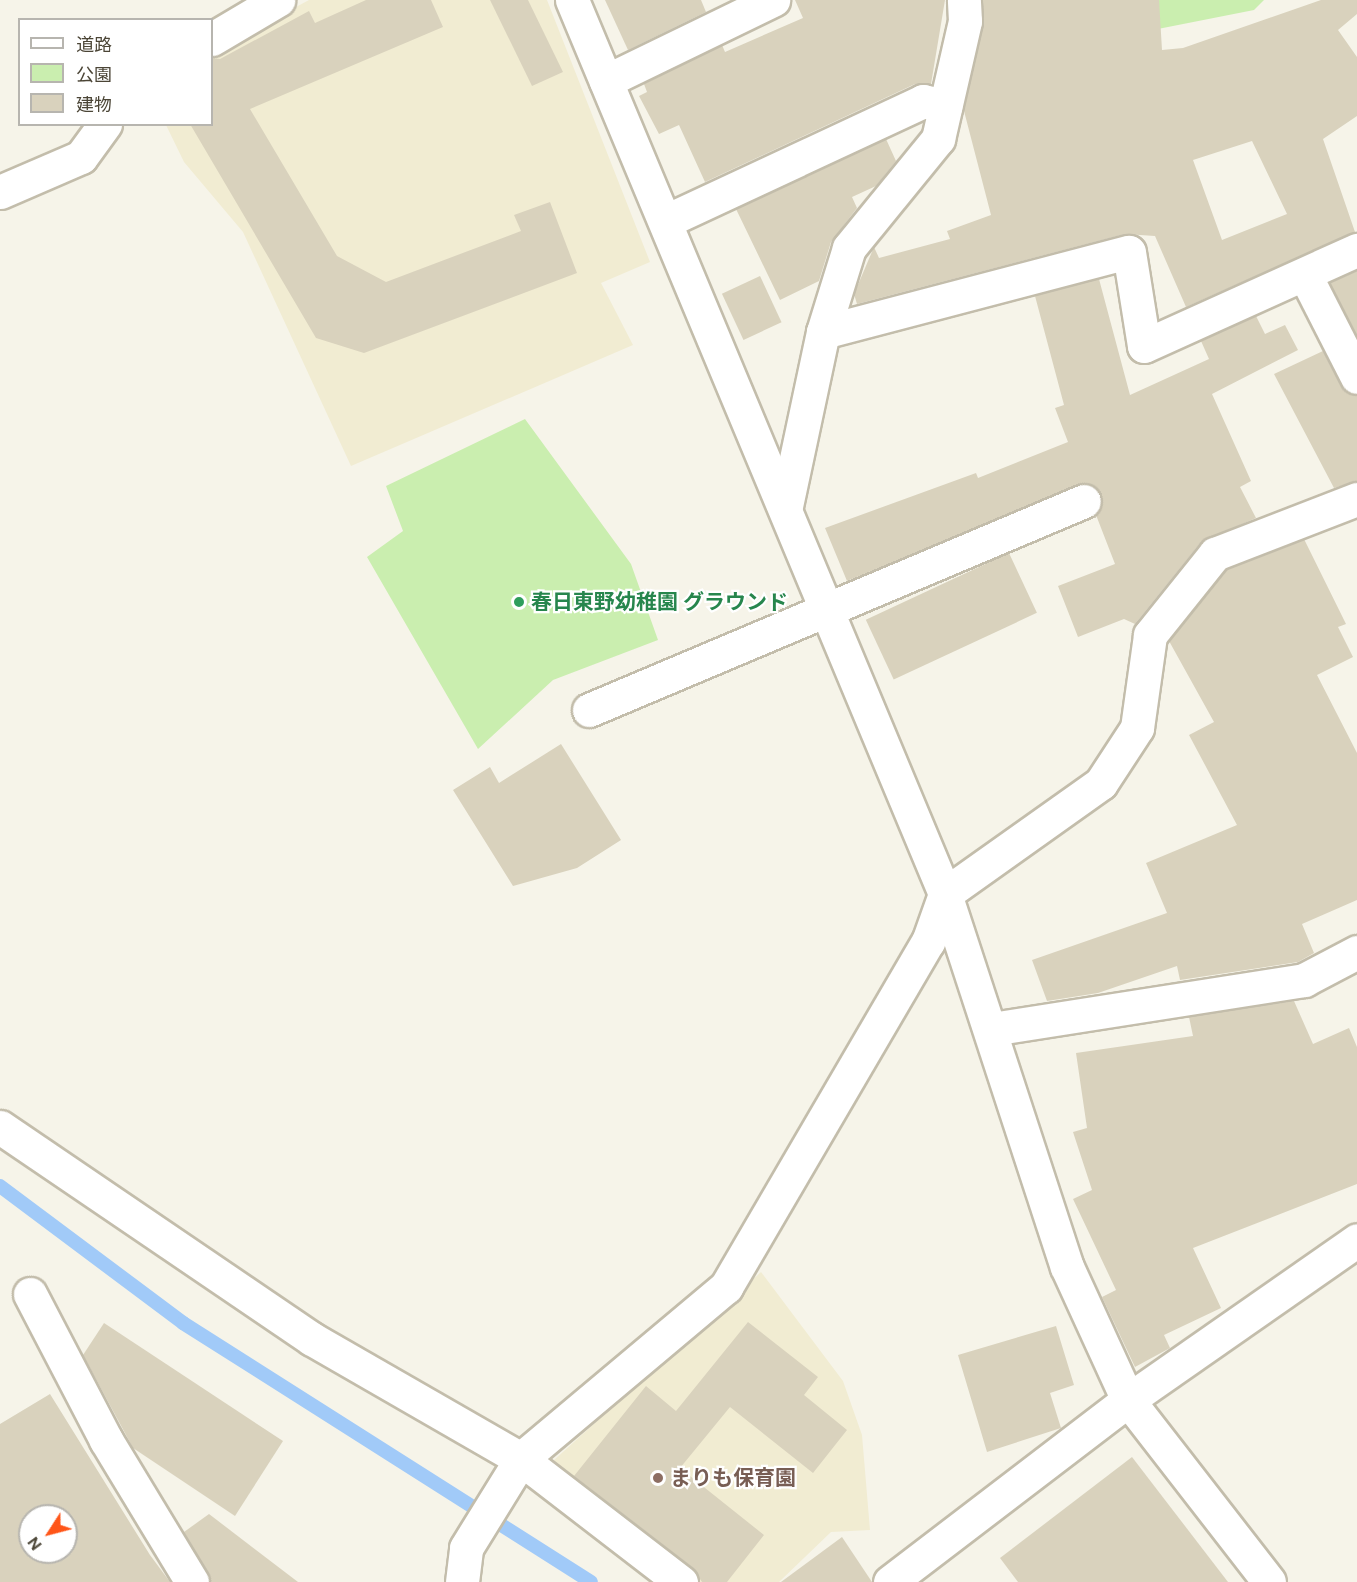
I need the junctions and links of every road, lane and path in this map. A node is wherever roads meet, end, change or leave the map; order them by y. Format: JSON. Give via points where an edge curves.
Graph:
{"nodes":[{"id":1,"x":278,"y":0,"type":"edge"},
{"id":2,"x":572,"y":0,"type":"edge"},
{"id":3,"x":773,"y":0,"type":"edge"},
{"id":4,"x":964,"y":0,"type":"edge"},
{"id":5,"x":213,"y":38,"type":"edge"},
{"id":6,"x":606,"y":81,"type":"junction"},
{"id":7,"x":945,"y":106,"type":"junction"},
{"id":8,"x":104,"y":126,"type":"edge"},
{"id":9,"x":0,"y":192,"type":"edge"},
{"id":10,"x":666,"y":221,"type":"junction"},
{"id":11,"x":1357,"y":250,"type":"edge"},
{"id":12,"x":1306,"y":277,"type":"junction"},
{"id":13,"x":823,"y":332,"type":"junction"},
{"id":14,"x":1357,"y":377,"type":"edge"},
{"id":15,"x":1357,"y":499,"type":"edge"},
{"id":16,"x":1084,"y":501,"type":"dead end"},
{"id":17,"x":786,"y":506,"type":"junction"},
{"id":18,"x":828,"y":609,"type":"junction"},
{"id":19,"x":589,"y":710,"type":"dead end"},
{"id":20,"x":945,"y":894,"type":"junction"},
{"id":21,"x":1357,"y":952,"type":"edge"},
{"id":22,"x":992,"y":1029,"type":"junction"},
{"id":23,"x":0,"y":1127,"type":"edge"},
{"id":24,"x":1357,"y":1240,"type":"edge"},
{"id":25,"x":30,"y":1294,"type":"dead end"},
{"id":26,"x":1128,"y":1400,"type":"junction"},
{"id":27,"x":514,"y":1469,"type":"junction"},
{"id":28,"x":192,"y":1582,"type":"edge"},
{"id":29,"x":462,"y":1582,"type":"edge"},
{"id":30,"x":681,"y":1582,"type":"edge"},
{"id":31,"x":890,"y":1582,"type":"edge"},
{"id":32,"x":1269,"y":1582,"type":"edge"}],
"edges":[{"from":1,"to":5,"type":"street"},
{"from":2,"to":6,"type":"street"},
{"from":3,"to":6,"type":"street"},
{"from":4,"to":7,"type":"street","via":[[965,21]]},
{"from":6,"to":10,"type":"street"},
{"from":7,"to":10,"type":"street","via":[[923,101]]},
{"from":7,"to":13,"type":"street","via":[[938,139],[849,249]]},
{"from":8,"to":9,"type":"street","via":[[81,157]]},
{"from":10,"to":17,"type":"street"},
{"from":11,"to":12,"type":"street"},
{"from":12,"to":13,"type":"street","via":[[1144,346],[1129,252]]},
{"from":12,"to":14,"type":"street"},
{"from":13,"to":17,"type":"street"},
{"from":15,"to":20,"type":"street","via":[[1215,554],[1150,635],[1137,728],[1101,783]]},
{"from":16,"to":18,"type":"street"},
{"from":17,"to":18,"type":"street"},
{"from":18,"to":19,"type":"street"},
{"from":18,"to":20,"type":"street"},
{"from":20,"to":22,"type":"street"},
{"from":20,"to":27,"type":"street","via":[[928,942],[726,1287]]},
{"from":21,"to":22,"type":"street","via":[[1304,980]]},
{"from":22,"to":26,"type":"street","via":[[1067,1267]]},
{"from":23,"to":27,"type":"street","via":[[312,1339]]},
{"from":24,"to":26,"type":"street"},
{"from":25,"to":28,"type":"street","via":[[106,1440]]},
{"from":26,"to":31,"type":"street"},
{"from":26,"to":32,"type":"street"},
{"from":27,"to":29,"type":"street","via":[[472,1539]]},
{"from":27,"to":30,"type":"street"}]}
